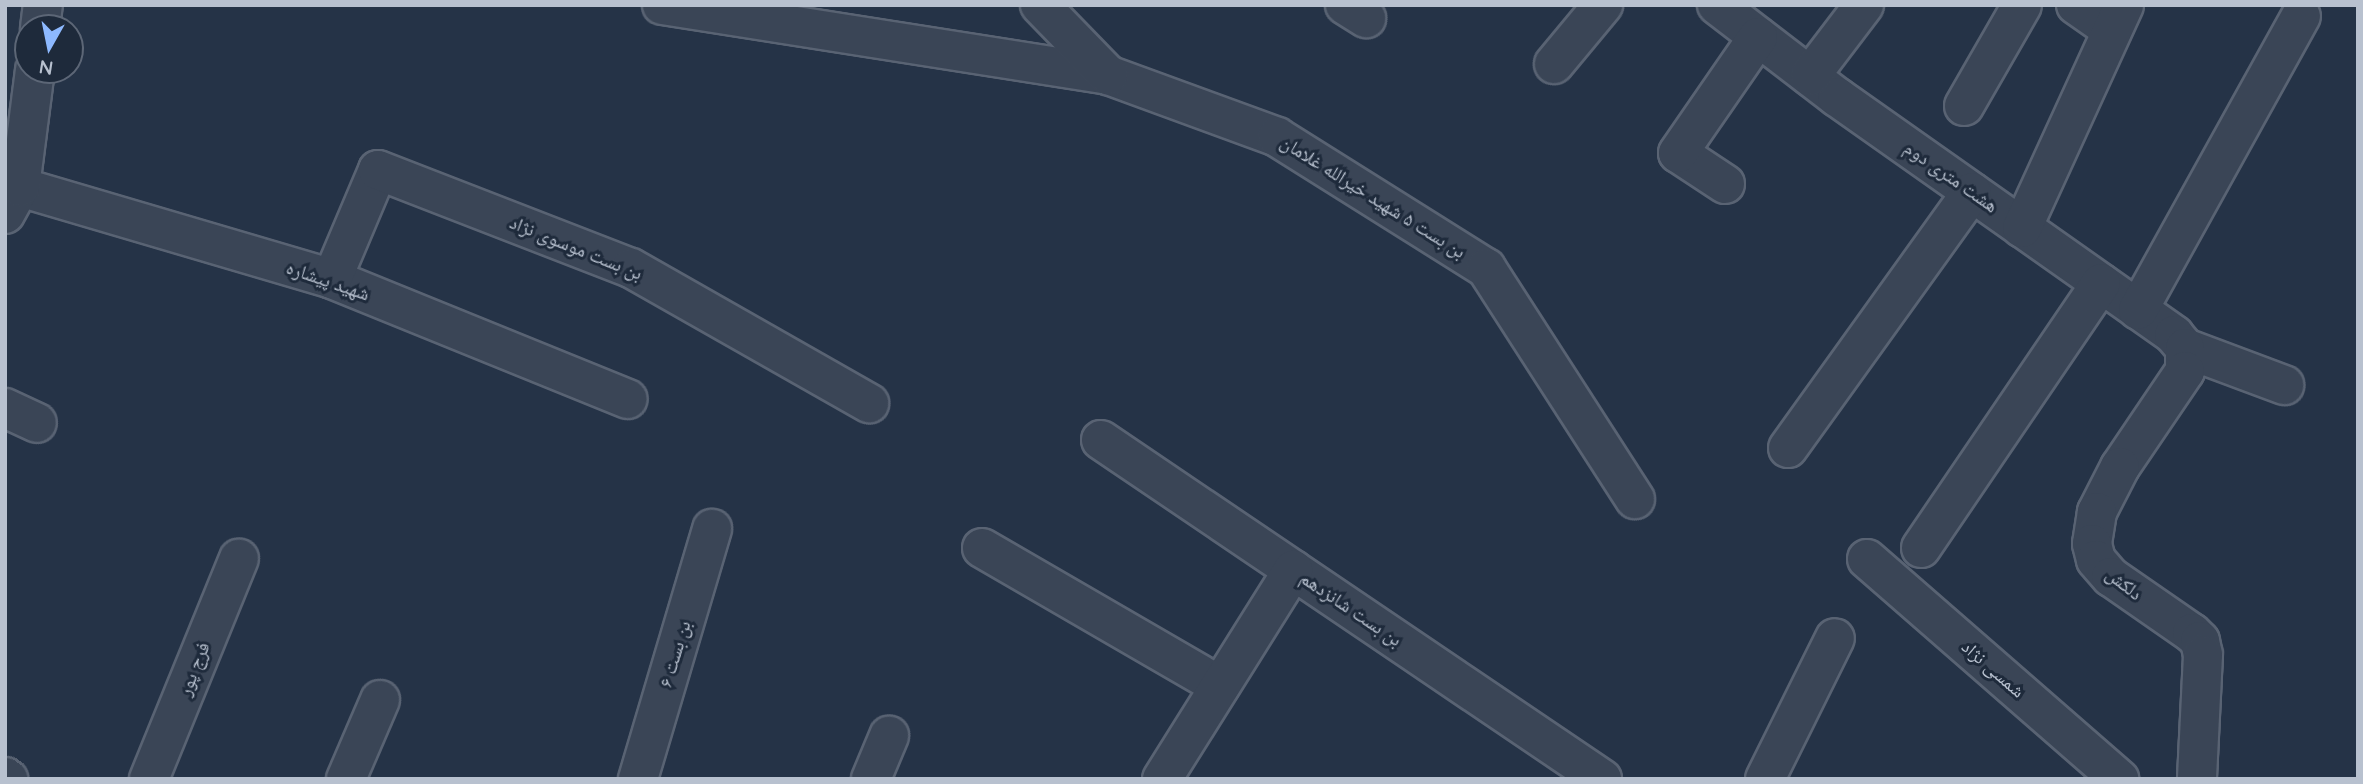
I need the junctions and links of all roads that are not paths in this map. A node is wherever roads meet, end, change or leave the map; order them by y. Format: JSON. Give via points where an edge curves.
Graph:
{"nodes":[{"id":1,"x":662,"y":5,"type":"edge"},
{"id":2,"x":1041,"y":5,"type":"edge"},
{"id":3,"x":1603,"y":5,"type":"edge"},
{"id":4,"x":1717,"y":5,"type":"edge"},
{"id":5,"x":1864,"y":5,"type":"edge"},
{"id":6,"x":2022,"y":5,"type":"edge"},
{"id":7,"x":2076,"y":5,"type":"edge"},
{"id":8,"x":2301,"y":16,"type":"dead end"},
{"id":9,"x":2118,"y":18,"type":"edge"},
{"id":10,"x":1758,"y":37,"type":"junction"},
{"id":11,"x":1554,"y":64,"type":"dead end"},
{"id":12,"x":1108,"y":75,"type":"junction"},
{"id":13,"x":1810,"y":76,"type":"junction"},
{"id":14,"x":33,"y":84,"type":"edge"},
{"id":15,"x":1964,"y":106,"type":"dead end"},
{"id":16,"x":1724,"y":184,"type":"dead end"},
{"id":17,"x":1972,"y":192,"type":"junction"},
{"id":18,"x":13,"y":201,"type":"edge"},
{"id":19,"x":2022,"y":228,"type":"junction"},
{"id":20,"x":332,"y":279,"type":"junction"},
{"id":21,"x":2101,"y":283,"type":"junction"},
{"id":22,"x":2138,"y":310,"type":"junction"},
{"id":23,"x":2185,"y":348,"type":"junction"},
{"id":24,"x":2284,"y":385,"type":"dead end"},
{"id":25,"x":628,"y":399,"type":"dead end"},
{"id":26,"x":869,"y":402,"type":"dead end"},
{"id":27,"x":1101,"y":440,"type":"dead end"},
{"id":28,"x":1788,"y":447,"type":"dead end"},
{"id":29,"x":1635,"y":499,"type":"dead end"},
{"id":30,"x":712,"y":528,"type":"dead end"},
{"id":31,"x":982,"y":548,"type":"dead end"},
{"id":32,"x":1921,"y":548,"type":"dead end"},
{"id":33,"x":239,"y":559,"type":"dead end"},
{"id":34,"x":1867,"y":559,"type":"dead end"},
{"id":35,"x":1293,"y":570,"type":"junction"},
{"id":36,"x":1835,"y":638,"type":"dead end"},
{"id":37,"x":1220,"y":686,"type":"junction"},
{"id":38,"x":380,"y":700,"type":"dead end"},
{"id":39,"x":889,"y":736,"type":"dead end"},
{"id":40,"x":149,"y":779,"type":"edge"},
{"id":41,"x":346,"y":779,"type":"edge"},
{"id":42,"x":638,"y":779,"type":"edge"},
{"id":43,"x":871,"y":779,"type":"edge"},
{"id":44,"x":1162,"y":779,"type":"edge"},
{"id":45,"x":1602,"y":779,"type":"edge"},
{"id":46,"x":1765,"y":779,"type":"edge"},
{"id":47,"x":2119,"y":779,"type":"edge"},
{"id":48,"x":2197,"y":779,"type":"edge"}],
"edges":[{"from":1,"to":12,"type":"street","name":"بن بست ۵ شهید خیرالله غلامان"},
{"from":2,"to":12,"type":"street"},
{"from":3,"to":11,"type":"street"},
{"from":4,"to":10,"type":"street","name":"هشت متری دوم"},
{"from":5,"to":13,"type":"street"},
{"from":6,"to":15,"type":"street"},
{"from":7,"to":9,"type":"street"},
{"from":8,"to":22,"type":"street"},
{"from":9,"to":19,"type":"street"},
{"from":10,"to":13,"type":"street","name":"هشت متری دوم"},
{"from":10,"to":16,"type":"street","via":[[1678,153]]},
{"from":12,"to":29,"type":"street","name":"بن بست ۵ شهید خیرالله غلامان","via":[[1277,137],[1486,268]]},
{"from":13,"to":17,"type":"street","name":"هشت متری دوم"},
{"from":14,"to":18,"type":"street"},
{"from":17,"to":19,"type":"street","name":"هشت متری دوم"},
{"from":17,"to":28,"type":"street"},
{"from":18,"to":20,"type":"street","name":"شهید پیشاره"},
{"from":19,"to":21,"type":"street","name":"هشت متری دوم"},
{"from":20,"to":25,"type":"street","name":"شهید پیشاره"},
{"from":20,"to":26,"type":"street","name":"بن بست موسوی نژاد","via":[[378,170],[631,268]]},
{"from":21,"to":22,"type":"street","name":"هشت متری دوم"},
{"from":21,"to":32,"type":"street"},
{"from":22,"to":23,"type":"street","name":"هشت متری دوم"},
{"from":23,"to":24,"type":"street"},
{"from":23,"to":48,"type":"street","name":"دلکش","via":[[2185,371],[2120,467],[2097,512],[2092,544],[2096,560],[2110,577],[2200,641]]},
{"from":27,"to":35,"type":"street","name":"بن بست شانزدهم"},
{"from":30,"to":42,"type":"street","name":"بن بست ۶"},
{"from":31,"to":37,"type":"street"},
{"from":33,"to":40,"type":"street","name":"فرج پور"},
{"from":34,"to":47,"type":"street","name":"شمسی نژاد"},
{"from":35,"to":37,"type":"street"},
{"from":35,"to":45,"type":"street","name":"بن بست شانزدهم"},
{"from":36,"to":46,"type":"street"},
{"from":37,"to":44,"type":"street"},
{"from":38,"to":41,"type":"street"},
{"from":39,"to":43,"type":"street"}]}
